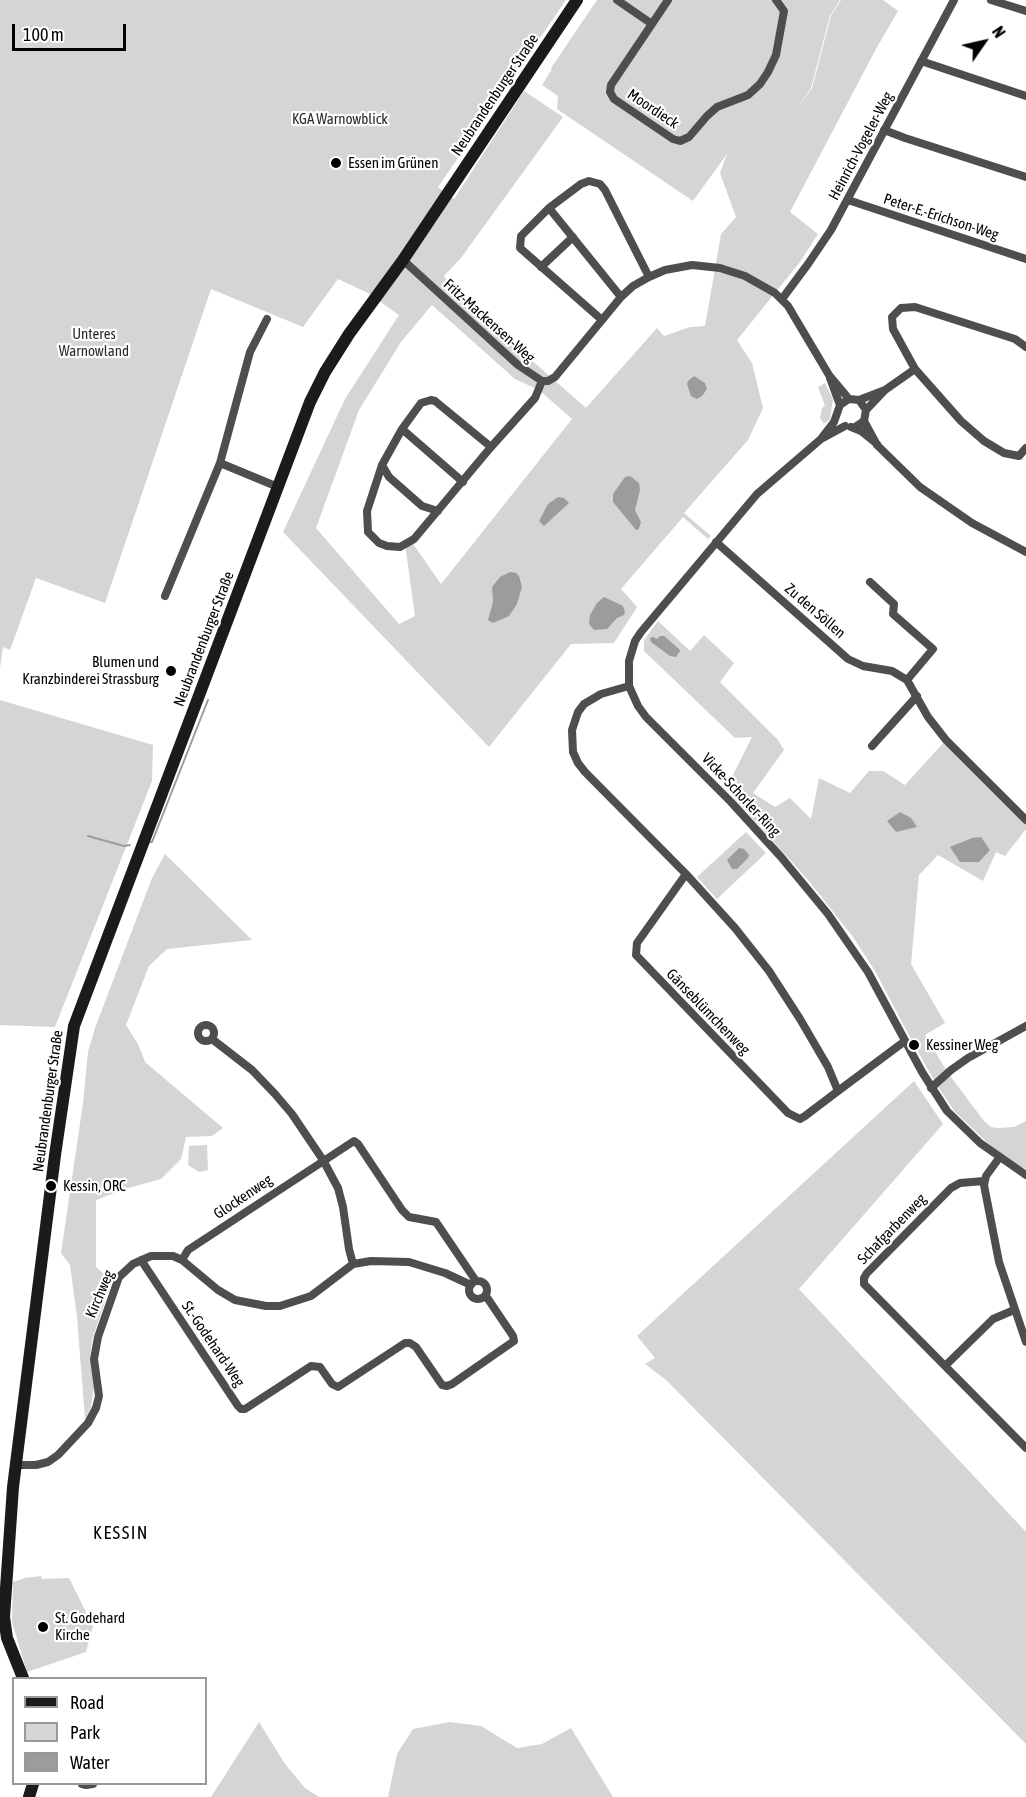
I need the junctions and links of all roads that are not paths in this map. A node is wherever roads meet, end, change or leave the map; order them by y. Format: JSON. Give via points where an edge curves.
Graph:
{"nodes":[{"id":1,"x":577,"y":0,"type":"edge"},
{"id":2,"x":617,"y":0,"type":"edge"},
{"id":3,"x":669,"y":0,"type":"edge"},
{"id":4,"x":776,"y":0,"type":"edge"},
{"id":5,"x":954,"y":0,"type":"edge"},
{"id":6,"x":991,"y":0,"type":"edge"},
{"id":7,"x":1026,"y":11,"type":"edge"},
{"id":8,"x":652,"y":24,"type":"junction"},
{"id":9,"x":921,"y":61,"type":"junction"},
{"id":10,"x":1026,"y":96,"type":"edge"},
{"id":11,"x":884,"y":130,"type":"junction"},
{"id":12,"x":1026,"y":177,"type":"edge"},
{"id":13,"x":848,"y":200,"type":"junction"},
{"id":14,"x":549,"y":208,"type":"junction"},
{"id":15,"x":573,"y":237,"type":"junction"},
{"id":16,"x":1026,"y":258,"type":"edge"},
{"id":17,"x":402,"y":260,"type":"junction"},
{"id":18,"x":541,"y":267,"type":"junction"},
{"id":19,"x":649,"y":277,"type":"junction"},
{"id":20,"x":621,"y":297,"type":"junction"},
{"id":21,"x":782,"y":299,"type":"junction"},
{"id":22,"x":267,"y":319,"type":"dead end"},
{"id":23,"x":602,"y":320,"type":"junction"},
{"id":24,"x":1026,"y":347,"type":"edge"},
{"id":25,"x":915,"y":369,"type":"junction"},
{"id":26,"x":829,"y":375,"type":"junction"},
{"id":27,"x":542,"y":381,"type":"junction"},
{"id":28,"x":885,"y":390,"type":"junction"},
{"id":29,"x":849,"y":399,"type":"junction"},
{"id":30,"x":859,"y":400,"type":"junction"},
{"id":31,"x":840,"y":405,"type":"junction"},
{"id":32,"x":866,"y":410,"type":"junction"},
{"id":33,"x":838,"y":415,"type":"junction"},
{"id":34,"x":864,"y":421,"type":"junction"},
{"id":35,"x":850,"y":427,"type":"junction"},
{"id":36,"x":402,"y":429,"type":"junction"},
{"id":37,"x":820,"y":439,"type":"junction"},
{"id":38,"x":877,"y":445,"type":"junction"},
{"id":39,"x":491,"y":447,"type":"junction"},
{"id":40,"x":1026,"y":448,"type":"edge"},
{"id":41,"x":220,"y":463,"type":"junction"},
{"id":42,"x":382,"y":465,"type":"junction"},
{"id":43,"x":463,"y":482,"type":"junction"},
{"id":44,"x":278,"y":487,"type":"junction"},
{"id":45,"x":438,"y":511,"type":"junction"},
{"id":46,"x":716,"y":542,"type":"junction"},
{"id":47,"x":1026,"y":552,"type":"edge"},
{"id":48,"x":870,"y":582,"type":"dead end"},
{"id":49,"x":165,"y":596,"type":"dead end"},
{"id":50,"x":907,"y":680,"type":"junction"},
{"id":51,"x":629,"y":686,"type":"junction"},
{"id":52,"x":917,"y":696,"type":"junction"},
{"id":53,"x":872,"y":746,"type":"dead end"},
{"id":54,"x":1026,"y":820,"type":"edge"},
{"id":55,"x":686,"y":874,"type":"junction"},
{"id":56,"x":1026,"y":1026,"type":"edge"},
{"id":57,"x":212,"y":1039,"type":"dead end"},
{"id":58,"x":905,"y":1041,"type":"junction"},
{"id":59,"x":931,"y":1088,"type":"junction"},
{"id":60,"x":838,"y":1091,"type":"junction"},
{"id":61,"x":999,"y":1158,"type":"junction"},
{"id":62,"x":323,"y":1160,"type":"junction"},
{"id":63,"x":1026,"y":1175,"type":"edge"},
{"id":64,"x":984,"y":1181,"type":"junction"},
{"id":65,"x":141,"y":1260,"type":"junction"},
{"id":66,"x":182,"y":1260,"type":"junction"},
{"id":67,"x":353,"y":1264,"type":"junction"},
{"id":68,"x":473,"y":1283,"type":"junction"},
{"id":69,"x":486,"y":1296,"type":"junction"},
{"id":70,"x":1014,"y":1310,"type":"junction"},
{"id":71,"x":1026,"y":1342,"type":"edge"},
{"id":72,"x":945,"y":1366,"type":"junction"},
{"id":73,"x":1026,"y":1448,"type":"edge"},
{"id":74,"x":15,"y":1465,"type":"junction"},
{"id":75,"x":23,"y":1677,"type":"edge"}],
"edges":[{"from":1,"to":17,"type":"main road","name":"Neubrandenburger Straße"},
{"from":2,"to":8,"type":"street"},
{"from":3,"to":8,"type":"street","name":"Moordieck"},
{"from":4,"to":8,"type":"street","name":"Moordieck","via":[[784,11],[776,55],[768,72],[748,95],[711,111],[683,141],[673,139],[611,94],[611,85]]},
{"from":5,"to":9,"type":"street","name":"Heinrich-Vogeler-Weg"},
{"from":6,"to":7,"type":"street"},
{"from":9,"to":10,"type":"street"},
{"from":9,"to":11,"type":"street","name":"Heinrich-Vogeler-Weg"},
{"from":11,"to":12,"type":"street"},
{"from":11,"to":13,"type":"street","name":"Heinrich-Vogeler-Weg"},
{"from":13,"to":16,"type":"street","name":"Peter-E.-Erichson-Weg"},
{"from":13,"to":21,"type":"street","name":"Heinrich-Vogeler-Weg","via":[[820,248]]},
{"from":14,"to":15,"type":"street"},
{"from":14,"to":18,"type":"street","via":[[521,236],[519,245]]},
{"from":14,"to":19,"type":"street","via":[[581,184],[600,184]]},
{"from":15,"to":18,"type":"street"},
{"from":15,"to":20,"type":"street"},
{"from":17,"to":27,"type":"street","name":"Fritz-Mackensen-Weg","via":[[518,365]]},
{"from":17,"to":44,"type":"main road","name":"Neubrandenburger Straße","via":[[325,372]]},
{"from":18,"to":23,"type":"street"},
{"from":19,"to":20,"type":"street","name":"Fritz-Mackensen-Weg"},
{"from":19,"to":21,"type":"street","name":"Fritz-Mackensen-Weg","via":[[692,265],[720,268],[755,280]]},
{"from":20,"to":23,"type":"street","name":"Fritz-Mackensen-Weg"},
{"from":21,"to":26,"type":"street","name":"Fritz-Mackensen-Weg"},
{"from":22,"to":41,"type":"street","via":[[250,352]]},
{"from":23,"to":27,"type":"street","name":"Fritz-Mackensen-Weg","via":[[555,377]]},
{"from":24,"to":25,"type":"street","via":[[1015,339],[909,306],[896,311],[891,323]]},
{"from":25,"to":28,"type":"street"},
{"from":25,"to":40,"type":"street","via":[[984,441],[1014,457]]},
{"from":26,"to":29,"type":"street","name":"Fritz-Mackensen-Weg"},
{"from":26,"to":31,"type":"street","name":"Fritz-Mackensen-Weg"},
{"from":27,"to":39,"type":"street","via":[[535,398]]},
{"from":28,"to":30,"type":"street"},
{"from":28,"to":32,"type":"street"},
{"from":29,"to":30,"type":"street"},
{"from":29,"to":31,"type":"street"},
{"from":30,"to":32,"type":"street"},
{"from":31,"to":33,"type":"street","name":"Vicke-Schorler-Ring"},
{"from":32,"to":34,"type":"street"},
{"from":33,"to":35,"type":"street"},
{"from":33,"to":37,"type":"street","name":"Vicke-Schorler-Ring"},
{"from":34,"to":35,"type":"street","name":"Vicke-Schorler-Ring"},
{"from":34,"to":38,"type":"street"},
{"from":35,"to":37,"type":"street","name":"Vicke-Schorler-Ring"},
{"from":35,"to":38,"type":"street"},
{"from":36,"to":39,"type":"street","via":[[421,403],[431,400]]},
{"from":36,"to":42,"type":"street"},
{"from":36,"to":43,"type":"street"},
{"from":37,"to":46,"type":"street","name":"Vicke-Schorler-Ring","via":[[757,494]]},
{"from":38,"to":47,"type":"street","via":[[940,502]]},
{"from":39,"to":43,"type":"street"},
{"from":41,"to":44,"type":"street"},
{"from":41,"to":49,"type":"street"},
{"from":42,"to":45,"type":"street","via":[[389,477],[422,506]]},
{"from":42,"to":45,"type":"street","via":[[367,511],[368,532],[373,538],[394,548],[405,544]]},
{"from":43,"to":45,"type":"street"},
{"from":44,"to":74,"type":"main road","name":"Neubrandenburger Straße","via":[[74,1026]]},
{"from":46,"to":50,"type":"street","name":"Zu den Söllen","via":[[849,659],[892,671]]},
{"from":46,"to":51,"type":"street","name":"Vicke-Schorler-Ring","via":[[635,641],[628,661]]},
{"from":48,"to":50,"type":"street","via":[[894,604],[893,614],[933,649]]},
{"from":50,"to":52,"type":"street"},
{"from":51,"to":55,"type":"street","via":[[600,694],[584,704],[572,730],[573,752],[585,772]]},
{"from":51,"to":58,"type":"street","name":"Vicke-Schorler-Ring","via":[[646,717],[731,802],[822,906],[868,972]]},
{"from":52,"to":53,"type":"street"},
{"from":52,"to":54,"type":"street","via":[[946,740]]},
{"from":55,"to":60,"type":"street","via":[[769,971],[813,1041]]},
{"from":55,"to":60,"type":"street","name":"Gänseblümchenweg","via":[[637,943],[639,960],[794,1117],[806,1116]]},
{"from":56,"to":59,"type":"street","via":[[968,1058]]},
{"from":57,"to":62,"type":"street","via":[[275,1094]]},
{"from":58,"to":59,"type":"street","name":"Vicke-Schorler-Ring"},
{"from":58,"to":60,"type":"street","name":"Gänseblümchenweg"},
{"from":59,"to":61,"type":"street","name":"Vicke-Schorler-Ring","via":[[960,1125]]},
{"from":61,"to":63,"type":"street","name":"Vicke-Schorler-Ring"},
{"from":61,"to":64,"type":"street"},
{"from":62,"to":66,"type":"street","name":"Glockenweg","via":[[188,1250]]},
{"from":62,"to":67,"type":"street","via":[[338,1188]]},
{"from":62,"to":68,"type":"street","via":[[350,1142],[358,1144],[409,1217],[436,1222]]},
{"from":64,"to":70,"type":"street","via":[[992,1233]]},
{"from":64,"to":72,"type":"street","name":"Schafgarbenweg","via":[[956,1185],[864,1278],[867,1289]]},
{"from":65,"to":66,"type":"street","via":[[162,1255]]},
{"from":65,"to":69,"type":"street","name":"St.-Godehard-Weg","via":[[241,1409],[311,1366],[320,1367],[338,1387],[405,1343],[416,1347],[442,1385],[452,1384],[514,1341]]},
{"from":65,"to":74,"type":"street","name":"Kirchweg","via":[[119,1277],[98,1337],[94,1359],[99,1396],[88,1423],[48,1462]]},
{"from":66,"to":67,"type":"street","via":[[235,1300],[266,1306],[310,1296]]},
{"from":67,"to":68,"type":"street","via":[[409,1262]]},
{"from":68,"to":69,"type":"street","via":[[486,1285]]},
{"from":68,"to":69,"type":"street","via":[[469,1292],[473,1298]]},
{"from":70,"to":71,"type":"street"},
{"from":70,"to":72,"type":"street","via":[[993,1319]]},
{"from":72,"to":73,"type":"street","name":"Schafgarbenweg"},
{"from":74,"to":75,"type":"main road","name":"Neubrandenburger Straße","via":[[4,1617],[7,1638]]}]}
